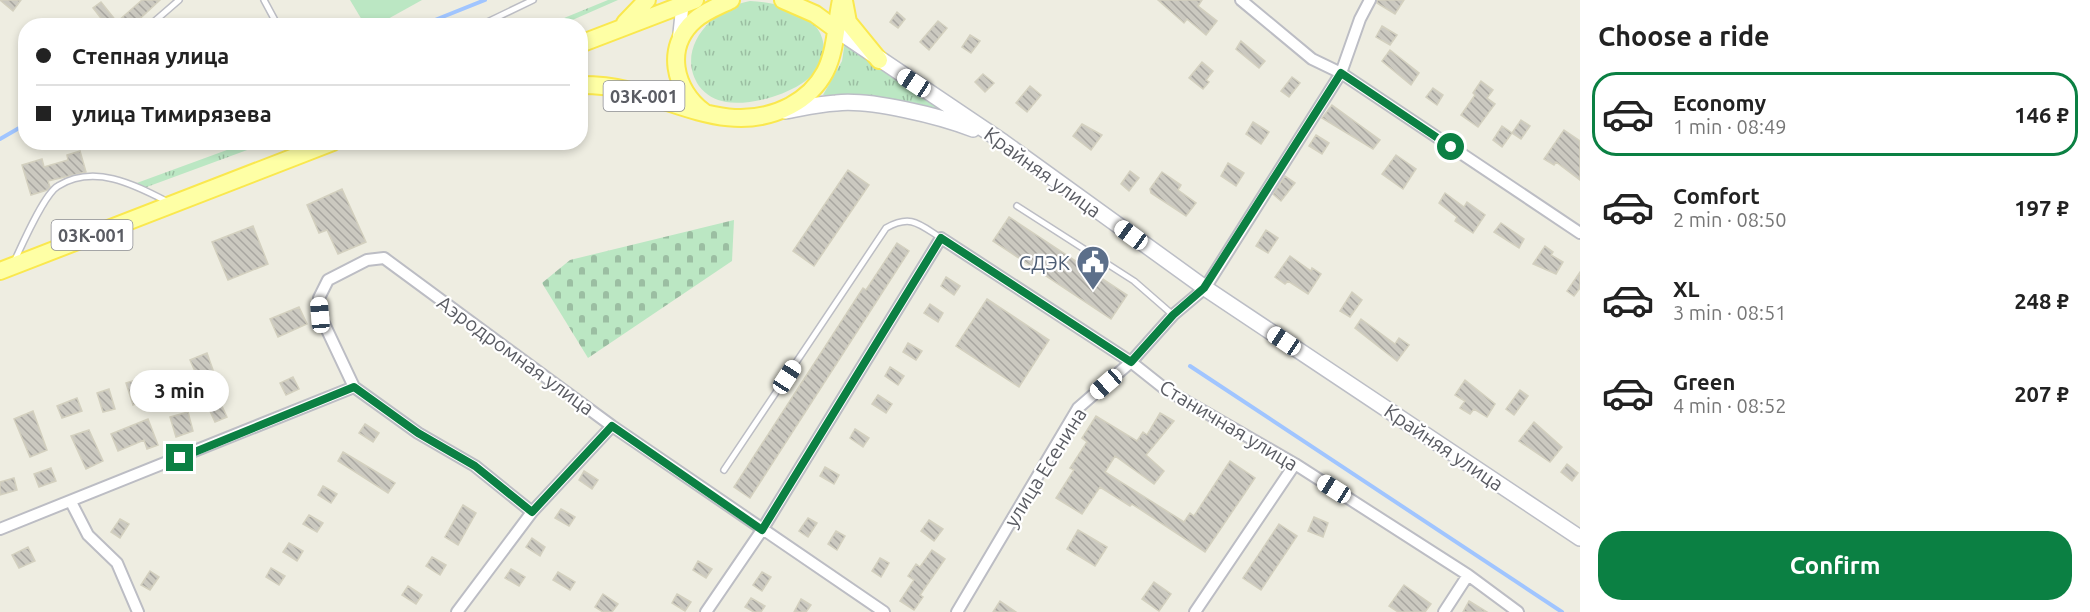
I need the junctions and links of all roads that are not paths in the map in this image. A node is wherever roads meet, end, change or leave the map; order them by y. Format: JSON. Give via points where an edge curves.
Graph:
{"nodes":[{"id":1,"x":179,"y":0,"type":"edge"},
{"id":2,"x":264,"y":0,"type":"edge"},
{"id":3,"x":533,"y":0,"type":"edge"},
{"id":4,"x":647,"y":0,"type":"edge"},
{"id":5,"x":731,"y":0,"type":"edge"},
{"id":6,"x":783,"y":0,"type":"edge"},
{"id":7,"x":795,"y":0,"type":"edge"},
{"id":8,"x":842,"y":0,"type":"edge"},
{"id":9,"x":1241,"y":0,"type":"edge"},
{"id":10,"x":1370,"y":0,"type":"edge"},
{"id":11,"x":698,"y":3,"type":"edge"},
{"id":12,"x":815,"y":14,"type":"junction"},
{"id":13,"x":158,"y":18,"type":"edge"},
{"id":14,"x":274,"y":18,"type":"edge"},
{"id":15,"x":496,"y":18,"type":"edge"},
{"id":16,"x":834,"y":28,"type":"junction"},
{"id":17,"x":614,"y":32,"type":"junction"},
{"id":18,"x":588,"y":41,"type":"edge"},
{"id":19,"x":879,"y":60,"type":"junction"},
{"id":20,"x":675,"y":62,"type":"junction"},
{"id":21,"x":1341,"y":73,"type":"junction"},
{"id":22,"x":588,"y":86,"type":"edge"},
{"id":23,"x":779,"y":112,"type":"junction"},
{"id":24,"x":707,"y":114,"type":"junction"},
{"id":25,"x":1003,"y":142,"type":"junction"},
{"id":26,"x":313,"y":150,"type":"edge"},
{"id":27,"x":173,"y":205,"type":"junction"},
{"id":28,"x":1017,"y":206,"type":"dead end"},
{"id":29,"x":1580,"y":233,"type":"edge"},
{"id":30,"x":941,"y":238,"type":"junction"},
{"id":31,"x":6,"y":268,"type":"edge"},
{"id":32,"x":1204,"y":288,"type":"junction"},
{"id":33,"x":1173,"y":315,"type":"junction"},
{"id":34,"x":1131,"y":362,"type":"junction"},
{"id":35,"x":354,"y":387,"type":"junction"},
{"id":36,"x":612,"y":426,"type":"junction"},
{"id":37,"x":1295,"y":464,"type":"junction"},
{"id":38,"x":724,"y":471,"type":"dead end"},
{"id":39,"x":71,"y":502,"type":"junction"},
{"id":40,"x":532,"y":512,"type":"junction"},
{"id":41,"x":0,"y":529,"type":"edge"},
{"id":42,"x":762,"y":530,"type":"junction"},
{"id":43,"x":1580,"y":538,"type":"edge"},
{"id":44,"x":1468,"y":575,"type":"junction"},
{"id":45,"x":138,"y":612,"type":"edge"},
{"id":46,"x":457,"y":612,"type":"edge"},
{"id":47,"x":706,"y":612,"type":"edge"},
{"id":48,"x":884,"y":612,"type":"edge"},
{"id":49,"x":957,"y":612,"type":"edge"},
{"id":50,"x":1195,"y":612,"type":"edge"},
{"id":51,"x":1444,"y":612,"type":"edge"},
{"id":52,"x":1518,"y":612,"type":"edge"}],
"edges":[{"from":1,"to":13,"type":"lane"},
{"from":2,"to":14,"type":"lane"},
{"from":3,"to":15,"type":"lane"},
{"from":4,"to":17,"type":"main road"},
{"from":5,"to":11,"type":"main road"},
{"from":6,"to":12,"type":"main road"},
{"from":7,"to":12,"type":"street","number":"03К-001"},
{"from":8,"to":16,"type":"main road","number":"03К-001"},
{"from":8,"to":19,"type":"main road","number":"03К-001","via":[[848,22]]},
{"from":9,"to":21,"type":"street","via":[[1311,59]]},
{"from":10,"to":21,"type":"street","name":"улица Есенина"},
{"from":11,"to":17,"type":"main road"},
{"from":11,"to":20,"type":"street","number":"03К-001"},
{"from":11,"to":20,"type":"main road","via":[[683,33]]},
{"from":12,"to":16,"type":"main road","number":"03К-001"},
{"from":16,"to":19,"type":"main road","name":"Крайняя улица","number":"03К-001"},
{"from":16,"to":23,"type":"main road","number":"03К-001","via":[[831,58],[818,84]]},
{"from":17,"to":18,"type":"main road"},
{"from":19,"to":25,"type":"main road","name":"Крайняя улица","number":"03К-001"},
{"from":20,"to":24,"type":"main road","number":"03К-001","via":[[681,89],[690,102]]},
{"from":21,"to":29,"type":"street"},
{"from":21,"to":32,"type":"street","name":"улица Есенина"},
{"from":22,"to":24,"type":"main road","number":"03К-001","via":[[627,90]]},
{"from":23,"to":24,"type":"main road","number":"03К-001","via":[[739,118]]},
{"from":23,"to":25,"type":"main road","number":"03К-001","via":[[837,102],[875,105],[956,122]]},
{"from":25,"to":32,"type":"main road","name":"Крайняя улица"},
{"from":26,"to":27,"type":"main road","number":"03К-001"},
{"from":27,"to":31,"type":"main road","number":"03К-001"},
{"from":27,"to":31,"type":"lane","via":[[107,176],[90,175],[57,186]]},
{"from":28,"to":33,"type":"lane","via":[[1134,281]]},
{"from":30,"to":34,"type":"street","name":"Станичная улица"},
{"from":30,"to":38,"type":"lane","via":[[914,221],[901,220],[886,228]]},
{"from":30,"to":42,"type":"street"},
{"from":32,"to":33,"type":"street","name":"улица Есенина"},
{"from":32,"to":43,"type":"main road","name":"Крайняя улица"},
{"from":33,"to":34,"type":"street","name":"улица Есенина"},
{"from":34,"to":37,"type":"street","name":"Станичная улица","via":[[1165,389]]},
{"from":34,"to":49,"type":"street","name":"улица Есенина","via":[[1078,408]]},
{"from":35,"to":36,"type":"street","name":"Аэродромная улица","via":[[320,315],[319,298],[328,280],[367,260],[384,258]]},
{"from":35,"to":39,"type":"street"},
{"from":35,"to":40,"type":"street","via":[[418,433],[475,466]]},
{"from":36,"to":40,"type":"street"},
{"from":36,"to":42,"type":"street","name":"Аэродромная улица"},
{"from":37,"to":44,"type":"street","name":"Станичная улица"},
{"from":37,"to":50,"type":"street"},
{"from":39,"to":41,"type":"street"},
{"from":39,"to":45,"type":"street","via":[[88,535],[117,563]]},
{"from":40,"to":46,"type":"street"},
{"from":42,"to":47,"type":"street"},
{"from":42,"to":48,"type":"street","name":"Аэродромная улица"},
{"from":44,"to":51,"type":"street"},
{"from":44,"to":52,"type":"street","name":"Станичная улица"}]}
